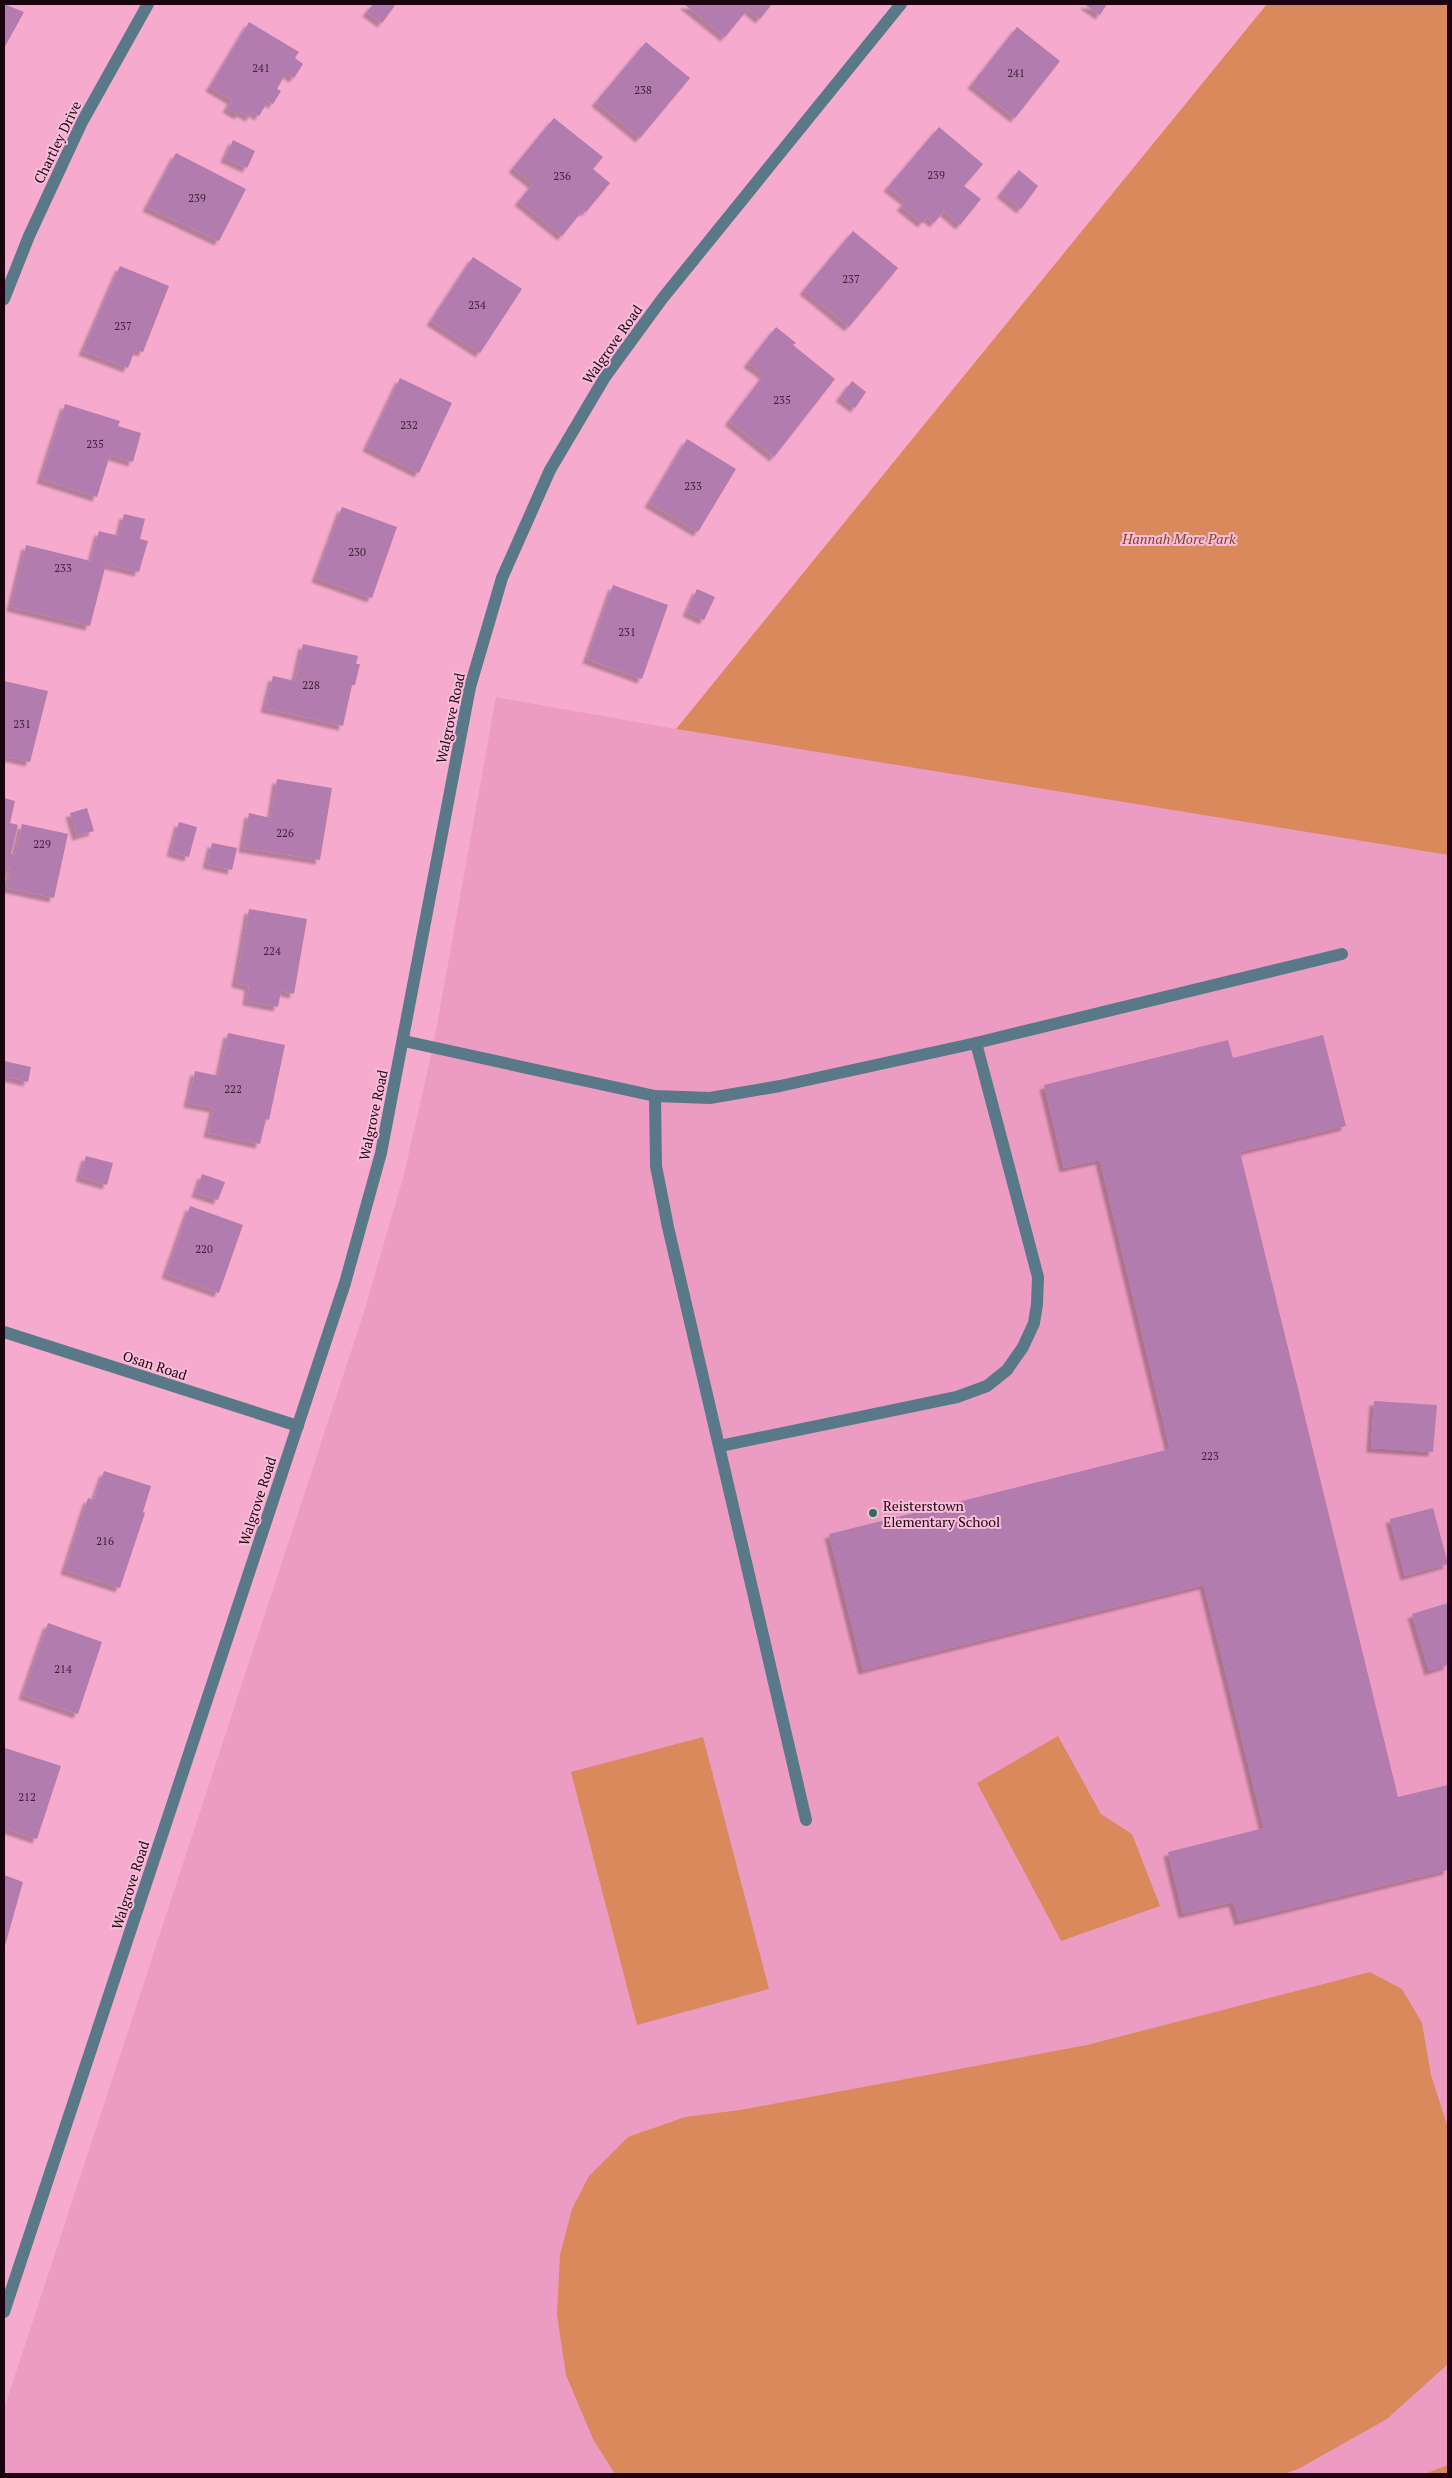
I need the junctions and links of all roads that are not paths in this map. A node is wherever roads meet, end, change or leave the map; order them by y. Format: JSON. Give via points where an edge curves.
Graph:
{"nodes":[{"id":1,"x":148,"y":4,"type":"edge"},
{"id":2,"x":901,"y":4,"type":"edge"},
{"id":3,"x":4,"y":299,"type":"edge"},
{"id":4,"x":1342,"y":954,"type":"dead end"},
{"id":5,"x":404,"y":1041,"type":"junction"},
{"id":6,"x":976,"y":1043,"type":"junction"},
{"id":7,"x":654,"y":1096,"type":"junction"},
{"id":8,"x":4,"y":1332,"type":"edge"},
{"id":9,"x":298,"y":1426,"type":"junction"},
{"id":10,"x":720,"y":1446,"type":"junction"},
{"id":11,"x":806,"y":1820,"type":"dead end"},
{"id":12,"x":4,"y":2312,"type":"edge"}],
"edges":[{"from":1,"to":3,"type":"street","name":"Chartley Drive","via":[[82,122],[29,236]]},
{"from":2,"to":5,"type":"street","name":"Walgrove Road","via":[[662,299],[605,377],[550,470],[502,578],[470,687]]},
{"from":4,"to":6,"type":"street"},
{"from":5,"to":7,"type":"street"},
{"from":5,"to":9,"type":"street","name":"Walgrove Road","via":[[382,1154],[345,1283]]},
{"from":6,"to":7,"type":"street","via":[[710,1098]]},
{"from":6,"to":10,"type":"street","via":[[1038,1277],[1034,1323],[1023,1346],[1007,1370],[987,1386],[956,1397]]},
{"from":7,"to":10,"type":"street","via":[[656,1166]]},
{"from":8,"to":9,"type":"street","name":"Osan Road"},
{"from":9,"to":12,"type":"street","name":"Walgrove Road"},
{"from":10,"to":11,"type":"street"}]}
